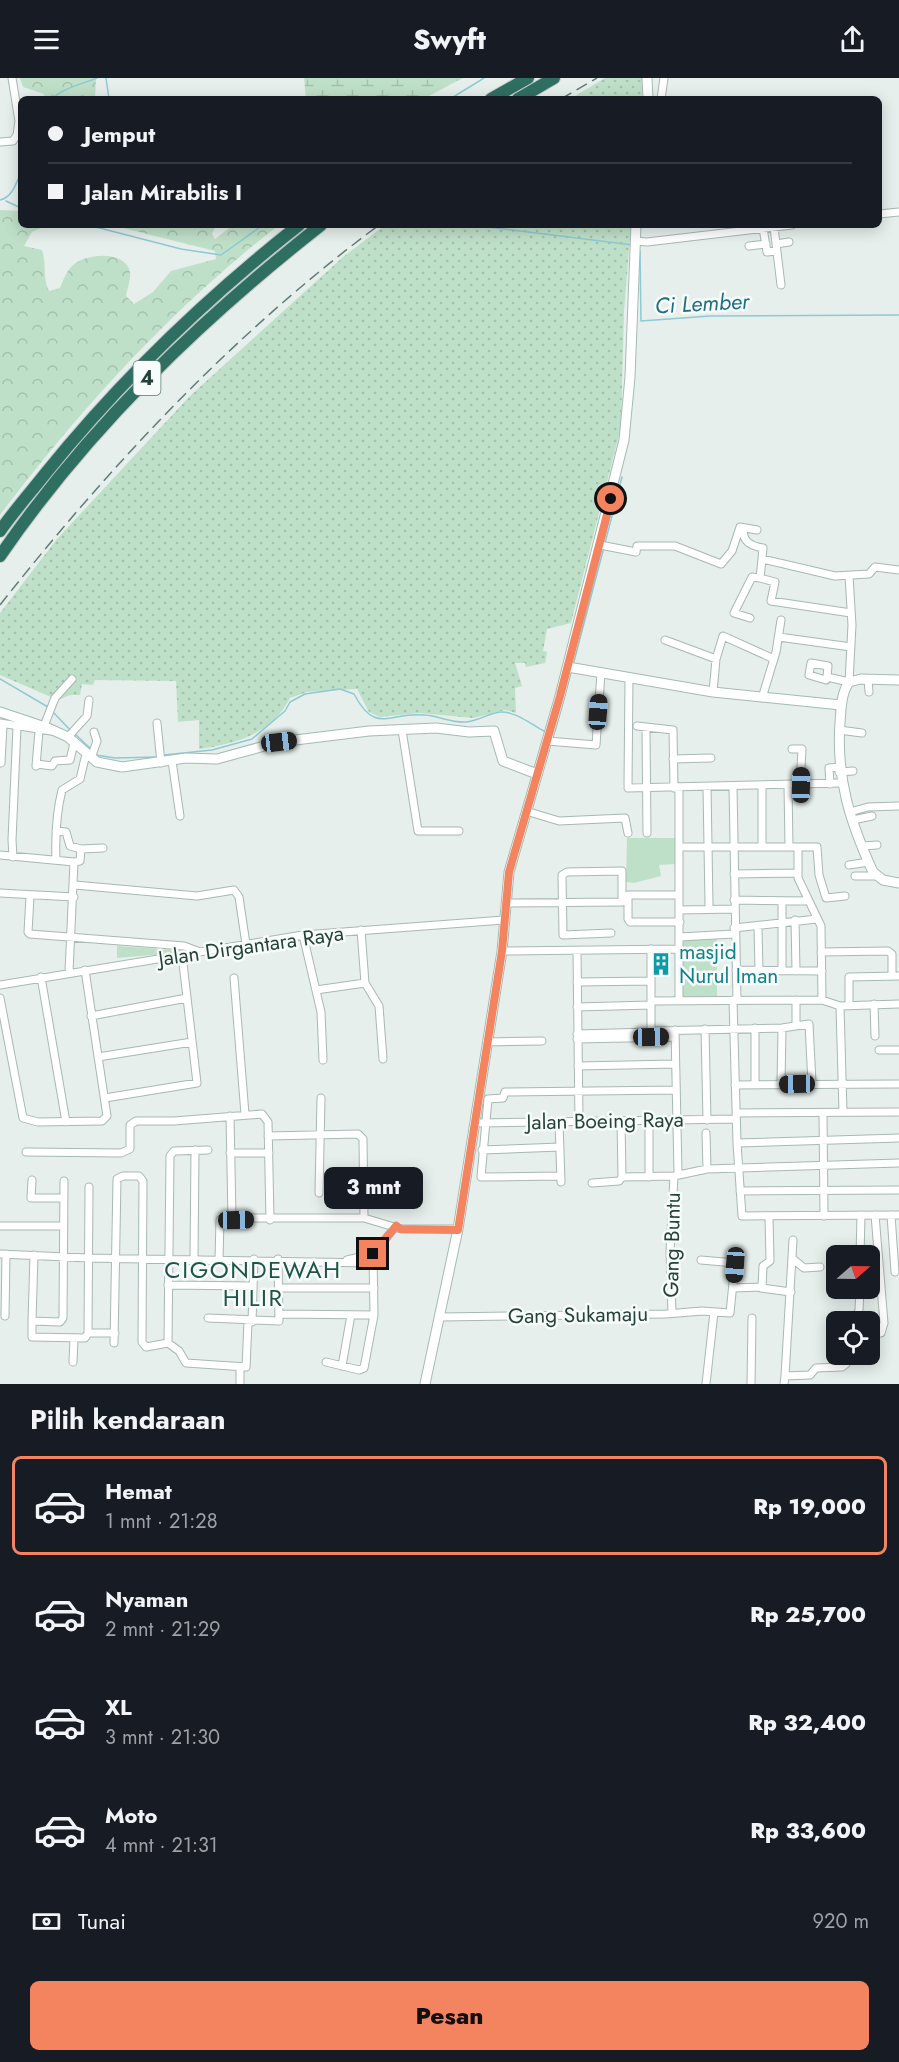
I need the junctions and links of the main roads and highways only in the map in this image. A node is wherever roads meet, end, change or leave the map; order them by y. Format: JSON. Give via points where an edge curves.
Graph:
{"nodes":[{"id":1,"x":528,"y":78,"type":"edge"},
{"id":2,"x":554,"y":78,"type":"edge"},
{"id":3,"x":496,"y":96,"type":"edge"},
{"id":4,"x":523,"y":96,"type":"edge"},
{"id":5,"x":295,"y":228,"type":"edge"},
{"id":6,"x":317,"y":228,"type":"edge"},
{"id":7,"x":0,"y":531,"type":"edge"},
{"id":8,"x":0,"y":556,"type":"edge"}],
"edges":[{"from":1,"to":3,"type":"highway"},
{"from":2,"to":4,"type":"highway"},
{"from":5,"to":7,"type":"highway","number":"4","via":[[158,348],[62,453]]},
{"from":6,"to":8,"type":"highway","number":"4","via":[[252,279],[139,386],[80,450]]}]}
